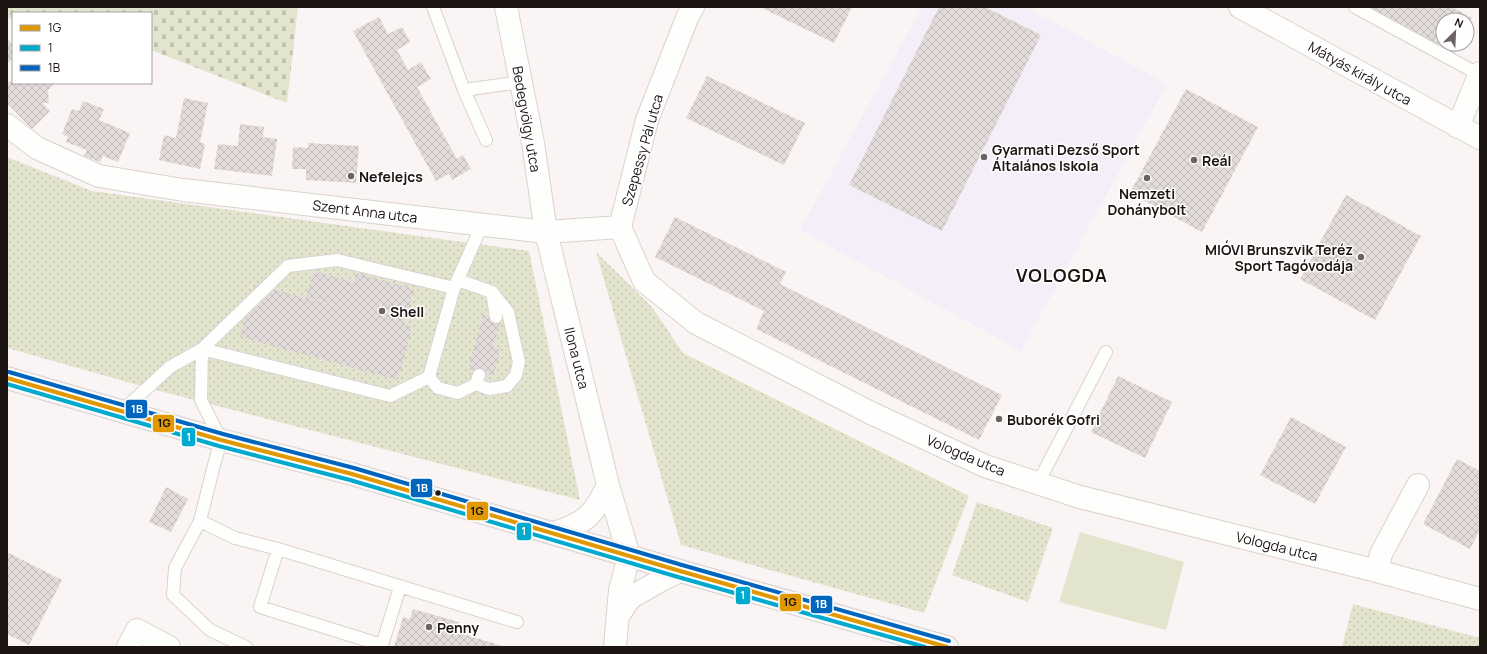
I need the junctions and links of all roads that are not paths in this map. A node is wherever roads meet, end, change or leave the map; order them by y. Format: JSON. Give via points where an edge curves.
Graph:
{"nodes":[{"id":1,"x":433,"y":7,"type":"edge"},
{"id":2,"x":506,"y":7,"type":"edge"},
{"id":3,"x":693,"y":7,"type":"edge"},
{"id":4,"x":1240,"y":7,"type":"edge"},
{"id":5,"x":1355,"y":7,"type":"edge"},
{"id":6,"x":1480,"y":74,"type":"edge"},
{"id":7,"x":521,"y":82,"type":"junction"},
{"id":8,"x":464,"y":90,"type":"junction"},
{"id":9,"x":7,"y":125,"type":"edge"},
{"id":10,"x":1458,"y":127,"type":"junction"},
{"id":11,"x":1480,"y":138,"type":"edge"},
{"id":12,"x":486,"y":140,"type":"dead end"},
{"id":13,"x":482,"y":225,"type":"junction"},
{"id":14,"x":620,"y":227,"type":"junction"},
{"id":15,"x":546,"y":232,"type":"junction"},
{"id":16,"x":456,"y":284,"type":"junction"},
{"id":17,"x":492,"y":292,"type":"junction"},
{"id":18,"x":496,"y":316,"type":"dead end"},
{"id":19,"x":202,"y":349,"type":"junction"},
{"id":20,"x":1106,"y":352,"type":"dead end"},
{"id":21,"x":429,"y":377,"type":"junction"},
{"id":22,"x":7,"y":378,"type":"edge"},
{"id":23,"x":121,"y":412,"type":"junction"},
{"id":24,"x":222,"y":440,"type":"junction"},
{"id":25,"x":1038,"y":483,"type":"junction"},
{"id":26,"x":608,"y":485,"type":"junction"},
{"id":27,"x":1418,"y":485,"type":"dead end"},
{"id":28,"x":200,"y":521,"type":"junction"},
{"id":29,"x":554,"y":534,"type":"junction"},
{"id":30,"x":278,"y":550,"type":"junction"},
{"id":31,"x":629,"y":556,"type":"junction"},
{"id":32,"x":680,"y":571,"type":"junction"},
{"id":33,"x":1377,"y":571,"type":"junction"},
{"id":34,"x":400,"y":587,"type":"junction"},
{"id":35,"x":1480,"y":599,"type":"edge"},
{"id":36,"x":618,"y":616,"type":"junction"},
{"id":37,"x":517,"y":622,"type":"dead end"},
{"id":38,"x":128,"y":647,"type":"edge"},
{"id":39,"x":169,"y":647,"type":"edge"},
{"id":40,"x":246,"y":647,"type":"edge"},
{"id":41,"x":615,"y":647,"type":"edge"},
{"id":42,"x":947,"y":647,"type":"edge"}],
"edges":[{"from":1,"to":8,"type":"lane"},
{"from":2,"to":7,"type":"street","name":"Bedegvölgy utca"},
{"from":3,"to":14,"type":"street","name":"Szepessy Pál utca","via":[[647,120]]},
{"from":4,"to":10,"type":"street","name":"Mátyás király utca"},
{"from":5,"to":6,"type":"lane"},
{"from":6,"to":10,"type":"street"},
{"from":7,"to":8,"type":"lane"},
{"from":7,"to":15,"type":"street","name":"Bedegvölgy utca"},
{"from":8,"to":12,"type":"lane"},
{"from":9,"to":13,"type":"street","name":"Szent Anna utca","via":[[37,148],[99,176],[184,190]]},
{"from":10,"to":11,"type":"street","name":"Mátyás király utca"},
{"from":13,"to":15,"type":"street","name":"Szent Anna utca"},
{"from":13,"to":16,"type":"lane"},
{"from":14,"to":15,"type":"street","name":"Szent Anna utca"},
{"from":14,"to":25,"type":"street","name":"Vologda utca","via":[[644,281],[696,323],[871,413],[985,466]]},
{"from":15,"to":26,"type":"street","name":"Ilona utca"},
{"from":16,"to":17,"type":"lane"},
{"from":16,"to":19,"type":"lane","via":[[337,260],[288,266]]},
{"from":16,"to":21,"type":"lane"},
{"from":17,"to":18,"type":"lane"},
{"from":17,"to":21,"type":"lane","via":[[508,312],[519,362],[516,375],[507,386],[489,389],[478,380],[458,393],[438,388]]},
{"from":19,"to":21,"type":"lane","via":[[390,396]]},
{"from":19,"to":23,"type":"lane","via":[[170,367]]},
{"from":19,"to":24,"type":"lane","via":[[201,400]]},
{"from":20,"to":25,"type":"lane"},
{"from":22,"to":23,"type":"street"},
{"from":23,"to":24,"type":"street"},
{"from":24,"to":28,"type":"lane"},
{"from":24,"to":29,"type":"street","via":[[352,474]]},
{"from":25,"to":33,"type":"street","name":"Vologda utca","via":[[1080,497]]},
{"from":26,"to":29,"type":"street","via":[[588,518]]},
{"from":26,"to":31,"type":"street","name":"Ilona utca"},
{"from":27,"to":33,"type":"street","via":[[1381,554]]},
{"from":28,"to":30,"type":"lane","via":[[235,538]]},
{"from":28,"to":40,"type":"lane","via":[[175,568],[173,595],[210,630]]},
{"from":29,"to":31,"type":"street"},
{"from":30,"to":34,"type":"lane"},
{"from":30,"to":34,"type":"lane","via":[[260,607],[382,645]]},
{"from":31,"to":32,"type":"street"},
{"from":31,"to":36,"type":"street","via":[[620,590]]},
{"from":32,"to":36,"type":"street","via":[[630,598]]},
{"from":32,"to":42,"type":"street"},
{"from":33,"to":35,"type":"street","name":"Vologda utca"},
{"from":34,"to":37,"type":"lane"},
{"from":36,"to":41,"type":"street"},
{"from":38,"to":39,"type":"street","via":[[137,630]]}]}
